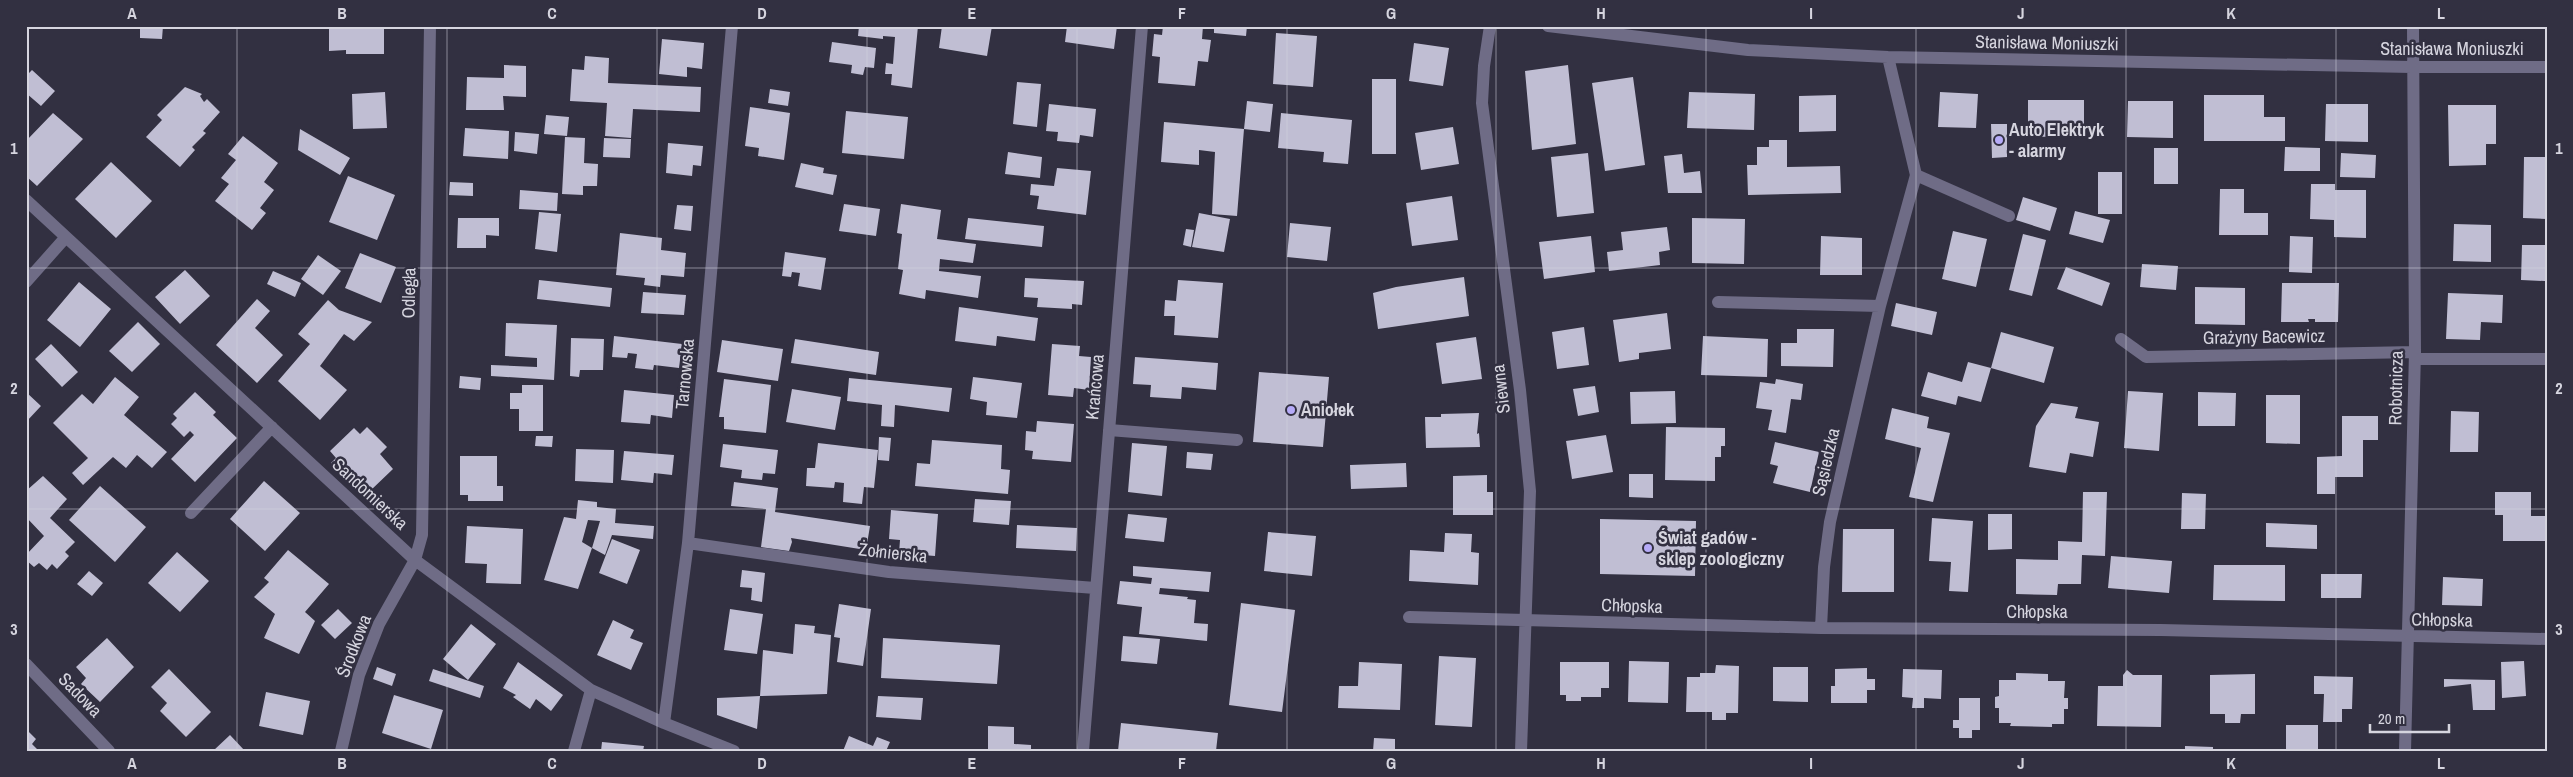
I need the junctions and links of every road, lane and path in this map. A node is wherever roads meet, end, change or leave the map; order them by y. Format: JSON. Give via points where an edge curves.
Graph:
{"nodes":[{"id":1,"x":430,"y":26,"type":"edge"},
{"id":2,"x":732,"y":26,"type":"edge"},
{"id":3,"x":1142,"y":26,"type":"edge"},
{"id":4,"x":1490,"y":26,"type":"edge"},
{"id":5,"x":1548,"y":26,"type":"edge"},
{"id":6,"x":2413,"y":26,"type":"edge"},
{"id":7,"x":1888,"y":57,"type":"junction"},
{"id":8,"x":2412,"y":67,"type":"junction"},
{"id":9,"x":2547,"y":67,"type":"edge"},
{"id":10,"x":1916,"y":175,"type":"junction"},
{"id":11,"x":26,"y":200,"type":"edge"},
{"id":12,"x":2009,"y":216,"type":"dead end"},
{"id":13,"x":66,"y":237,"type":"junction"},
{"id":14,"x":26,"y":282,"type":"edge"},
{"id":15,"x":1718,"y":302,"type":"dead end"},
{"id":16,"x":1880,"y":306,"type":"junction"},
{"id":17,"x":2121,"y":339,"type":"dead end"},
{"id":18,"x":2415,"y":355,"type":"junction"},
{"id":19,"x":2547,"y":359,"type":"edge"},
{"id":20,"x":272,"y":427,"type":"junction"},
{"id":21,"x":1108,"y":430,"type":"junction"},
{"id":22,"x":1237,"y":440,"type":"dead end"},
{"id":23,"x":191,"y":513,"type":"dead end"},
{"id":24,"x":688,"y":543,"type":"junction"},
{"id":25,"x":415,"y":560,"type":"junction"},
{"id":26,"x":1095,"y":588,"type":"junction"},
{"id":27,"x":1409,"y":617,"type":"dead end"},
{"id":28,"x":1527,"y":621,"type":"junction"},
{"id":29,"x":1821,"y":628,"type":"junction"},
{"id":30,"x":2408,"y":637,"type":"junction"},
{"id":31,"x":2547,"y":639,"type":"edge"},
{"id":32,"x":26,"y":664,"type":"edge"},
{"id":33,"x":591,"y":690,"type":"junction"},
{"id":34,"x":664,"y":723,"type":"junction"},
{"id":35,"x":109,"y":751,"type":"edge"},
{"id":36,"x":341,"y":751,"type":"edge"},
{"id":37,"x":574,"y":751,"type":"edge"},
{"id":38,"x":734,"y":751,"type":"edge"},
{"id":39,"x":1084,"y":751,"type":"edge"},
{"id":40,"x":1521,"y":751,"type":"edge"},
{"id":41,"x":2406,"y":751,"type":"edge"}],
"edges":[{"from":1,"to":25,"type":"street","name":"Odległa","via":[[424,474],[422,535]]},
{"from":2,"to":24,"type":"street","name":"Tarnowska"},
{"from":3,"to":21,"type":"street","name":"Krańcowa"},
{"from":4,"to":28,"type":"street","name":"Siewna","via":[[1482,103],[1530,491]]},
{"from":5,"to":7,"type":"street","name":"Stanisława Moniuszki","via":[[1748,50]]},
{"from":6,"to":8,"type":"street","name":"Robotnicza"},
{"from":7,"to":8,"type":"street","name":"Stanisława Moniuszki"},
{"from":7,"to":10,"type":"street","name":"Sąsiedzka"},
{"from":8,"to":9,"type":"street","name":"Stanisława Moniuszki"},
{"from":8,"to":18,"type":"street","name":"Robotnicza"},
{"from":10,"to":12,"type":"street"},
{"from":10,"to":16,"type":"street","name":"Sąsiedzka"},
{"from":11,"to":13,"type":"street","name":"Sandomierska"},
{"from":13,"to":14,"type":"street"},
{"from":13,"to":20,"type":"street","name":"Sandomierska"},
{"from":15,"to":16,"type":"street"},
{"from":16,"to":29,"type":"street","name":"Sąsiedzka","via":[[1830,522]]},
{"from":17,"to":18,"type":"street","name":"Grażyny Bacewicz","via":[[2146,357]]},
{"from":18,"to":19,"type":"street","name":"Grażyny Bacewicz"},
{"from":18,"to":30,"type":"street","name":"Robotnicza"},
{"from":20,"to":23,"type":"street"},
{"from":20,"to":25,"type":"street","name":"Sandomierska"},
{"from":21,"to":22,"type":"street"},
{"from":21,"to":26,"type":"street","name":"Krańcowa"},
{"from":24,"to":26,"type":"street","name":"Żołnierska","via":[[889,572]]},
{"from":24,"to":34,"type":"street","name":"Tarnowska"},
{"from":25,"to":33,"type":"street","name":"Sandomierska"},
{"from":25,"to":36,"type":"street","name":"Środkowa","via":[[379,624],[359,675]]},
{"from":26,"to":39,"type":"street","name":"Krańcowa"},
{"from":27,"to":28,"type":"street","name":"Chłopska"},
{"from":28,"to":29,"type":"street","name":"Chłopska"},
{"from":28,"to":40,"type":"street","name":"Siewna"},
{"from":29,"to":30,"type":"street","name":"Chłopska","via":[[2161,630]]},
{"from":30,"to":31,"type":"street","name":"Chłopska"},
{"from":30,"to":41,"type":"street","name":"Robotnicza"},
{"from":32,"to":35,"type":"street","name":"Sadowa"},
{"from":33,"to":34,"type":"street","name":"Sandomierska"},
{"from":33,"to":37,"type":"street"},
{"from":34,"to":38,"type":"street","name":"Sandomierska"}]}
